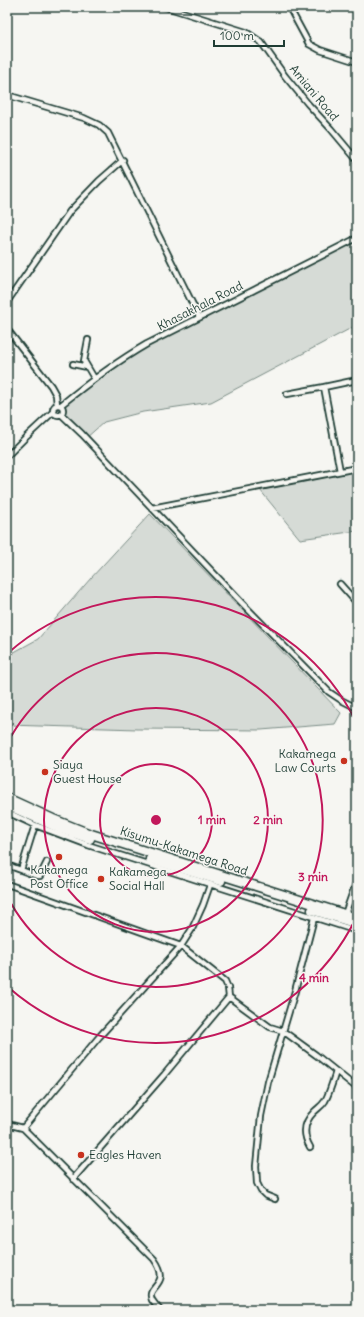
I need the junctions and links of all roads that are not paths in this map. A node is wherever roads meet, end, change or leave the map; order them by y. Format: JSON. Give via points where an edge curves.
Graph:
{"nodes":[{"id":1,"x":166,"y":7,"type":"edge"},
{"id":2,"x":288,"y":7,"type":"edge"},
{"id":3,"x":357,"y":62,"type":"edge"},
{"id":4,"x":7,"y":95,"type":"edge"},
{"id":5,"x":123,"y":160,"type":"junction"},
{"id":6,"x":357,"y":160,"type":"edge"},
{"id":7,"x":357,"y":238,"type":"edge"},
{"id":8,"x":7,"y":302,"type":"edge"},
{"id":9,"x":199,"y":317,"type":"junction"},
{"id":10,"x":7,"y":329,"type":"edge"},
{"id":11,"x":88,"y":340,"type":"dead end"},
{"id":12,"x":73,"y":364,"type":"dead end"},
{"id":13,"x":87,"y":367,"type":"junction"},
{"id":14,"x":94,"y":378,"type":"junction"},
{"id":15,"x":357,"y":380,"type":"edge"},
{"id":16,"x":324,"y":387,"type":"junction"},
{"id":17,"x":287,"y":394,"type":"dead end"},
{"id":18,"x":59,"y":405,"type":"junction"},
{"id":19,"x":54,"y":411,"type":"junction"},
{"id":20,"x":61,"y":414,"type":"junction"},
{"id":21,"x":7,"y":456,"type":"edge"},
{"id":22,"x":357,"y":468,"type":"edge"},
{"id":23,"x":340,"y":471,"type":"junction"},
{"id":24,"x":152,"y":508,"type":"junction"},
{"id":25,"x":340,"y":584,"type":"dead end"},
{"id":26,"x":357,"y":603,"type":"edge"},
{"id":27,"x":357,"y":708,"type":"edge"},
{"id":28,"x":7,"y":798,"type":"edge"},
{"id":29,"x":7,"y":805,"type":"edge"},
{"id":30,"x":7,"y":812,"type":"edge"},
{"id":31,"x":35,"y":825,"type":"junction"},
{"id":32,"x":46,"y":862,"type":"dead end"},
{"id":33,"x":168,"y":864,"type":"junction"},
{"id":34,"x":7,"y":865,"type":"edge"},
{"id":35,"x":21,"y":870,"type":"junction"},
{"id":36,"x":177,"y":874,"type":"junction"},
{"id":37,"x":357,"y":880,"type":"edge"},
{"id":38,"x":7,"y":884,"type":"edge"},
{"id":39,"x":210,"y":885,"type":"junction"},
{"id":40,"x":345,"y":914,"type":"junction"},
{"id":41,"x":357,"y":915,"type":"edge"},
{"id":42,"x":314,"y":918,"type":"junction"},
{"id":43,"x":357,"y":918,"type":"edge"},
{"id":44,"x":357,"y":924,"type":"edge"},
{"id":45,"x":357,"y":931,"type":"edge"},
{"id":46,"x":181,"y":946,"type":"junction"},
{"id":47,"x":229,"y":997,"type":"junction"},
{"id":48,"x":283,"y":1031,"type":"junction"},
{"id":49,"x":336,"y":1071,"type":"junction"},
{"id":50,"x":357,"y":1088,"type":"edge"},
{"id":51,"x":7,"y":1124,"type":"edge"},
{"id":52,"x":23,"y":1128,"type":"junction"},
{"id":53,"x":310,"y":1147,"type":"dead end"},
{"id":54,"x":73,"y":1179,"type":"junction"},
{"id":55,"x":275,"y":1199,"type":"dead end"},
{"id":56,"x":160,"y":1310,"type":"edge"}],
"edges":[{"from":1,"to":6,"type":"street","name":"Amiani Road","via":[[246,32],[261,42],[285,76]]},
{"from":2,"to":3,"type":"street","via":[[308,44]]},
{"from":4,"to":5,"type":"street","via":[[84,118],[99,125],[108,133]]},
{"from":5,"to":8,"type":"street","via":[[70,210]]},
{"from":5,"to":9,"type":"street"},
{"from":7,"to":9,"type":"street","name":"Khasakhala Road"},
{"from":9,"to":14,"type":"street","name":"Khasakhala Road","via":[[141,347]]},
{"from":10,"to":18,"type":"street","via":[[51,386]]},
{"from":11,"to":13,"type":"street","via":[[84,361]]},
{"from":12,"to":13,"type":"street"},
{"from":13,"to":14,"type":"street"},
{"from":14,"to":18,"type":"street","name":"Khasakhala Road"},
{"from":15,"to":16,"type":"street"},
{"from":16,"to":17,"type":"street"},
{"from":16,"to":23,"type":"street"},
{"from":18,"to":19,"type":"street"},
{"from":18,"to":20,"type":"street","via":[[63,409]]},
{"from":19,"to":20,"type":"street"},
{"from":19,"to":21,"type":"street"},
{"from":20,"to":24,"type":"street"},
{"from":22,"to":23,"type":"street"},
{"from":23,"to":24,"type":"street"},
{"from":24,"to":27,"type":"street","via":[[329,692]]},
{"from":25,"to":26,"type":"street"},
{"from":28,"to":40,"type":"highway","name":"Kisumu-Kakamega Road","via":[[88,833]]},
{"from":29,"to":33,"type":"highway","name":"Kisumu-Kakamega Road","via":[[61,829]]},
{"from":30,"to":31,"type":"street"},
{"from":31,"to":35,"type":"street"},
{"from":31,"to":36,"type":"street"},
{"from":32,"to":35,"type":"street","via":[[40,876]]},
{"from":33,"to":36,"type":"street"},
{"from":33,"to":44,"type":"highway","name":"Kisumu-Kakamega Road"},
{"from":34,"to":35,"type":"street"},
{"from":36,"to":39,"type":"street"},
{"from":37,"to":40,"type":"street"},
{"from":38,"to":46,"type":"street"},
{"from":39,"to":42,"type":"street"},
{"from":39,"to":46,"type":"street","via":[[195,923]]},
{"from":40,"to":41,"type":"street"},
{"from":40,"to":43,"type":"highway","name":"Kisumu-Kakamega Road"},
{"from":42,"to":45,"type":"street"},
{"from":42,"to":48,"type":"street"},
{"from":46,"to":47,"type":"street","via":[[225,981]]},
{"from":46,"to":52,"type":"street","via":[[99,1037]]},
{"from":47,"to":48,"type":"street","via":[[270,1027]]},
{"from":47,"to":54,"type":"street"},
{"from":48,"to":49,"type":"street"},
{"from":48,"to":55,"type":"street","via":[[261,1116],[256,1166],[259,1188],[265,1195]]},
{"from":49,"to":50,"type":"street"},
{"from":49,"to":53,"type":"street","via":[[326,1100],[309,1118],[305,1129],[305,1139]]},
{"from":51,"to":52,"type":"street"},
{"from":52,"to":54,"type":"street"},
{"from":54,"to":56,"type":"street","via":[[159,1266],[162,1278],[151,1295],[152,1301]]}]}
